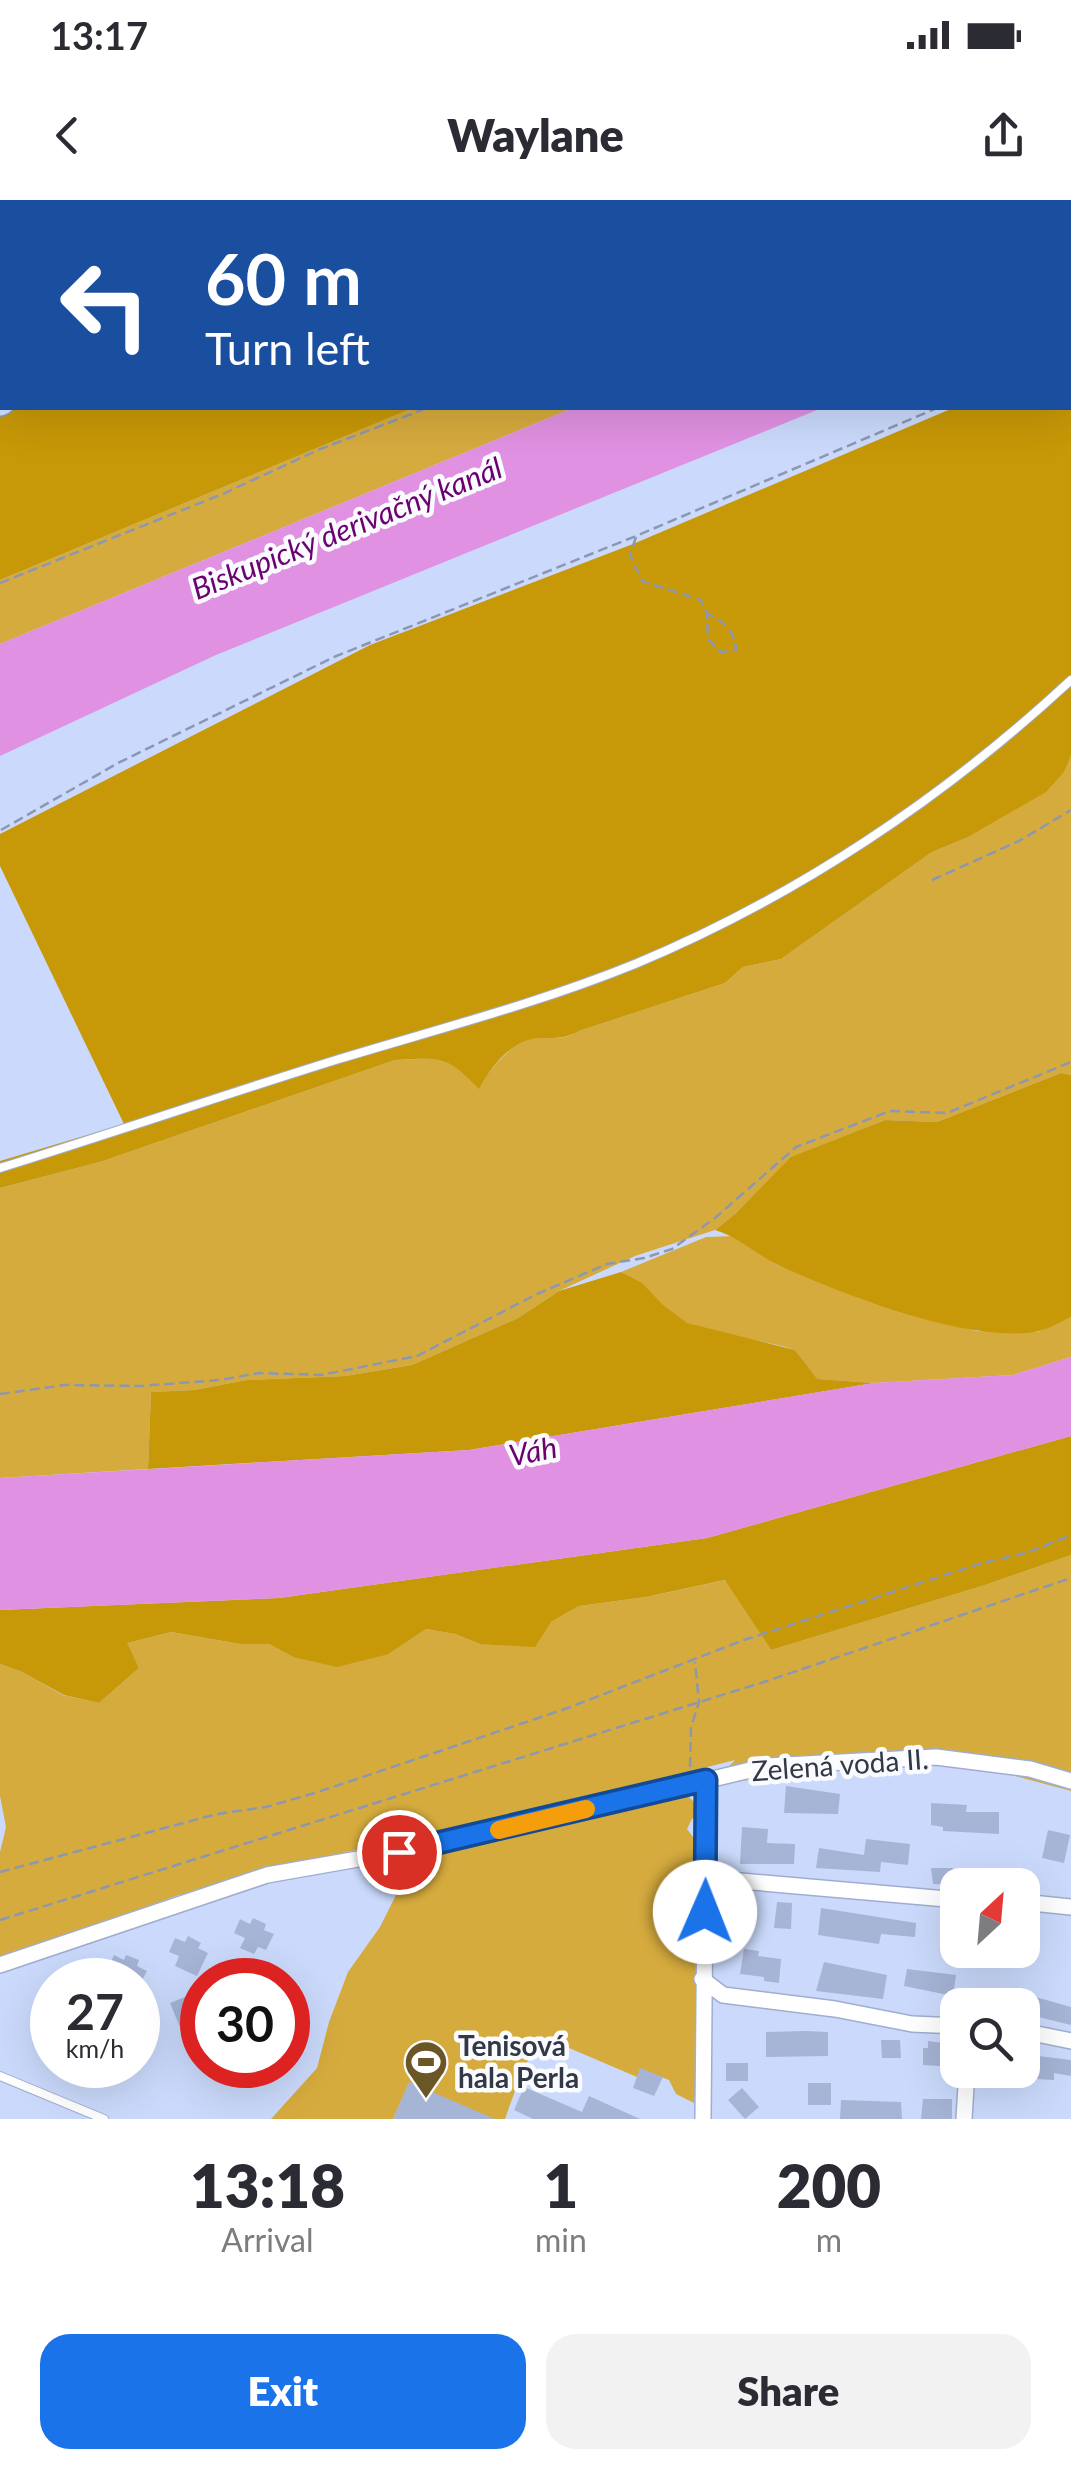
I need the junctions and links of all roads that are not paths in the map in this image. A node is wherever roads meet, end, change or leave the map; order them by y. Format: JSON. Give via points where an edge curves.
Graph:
{"nodes":[{"id":1,"x":1071,"y":680,"type":"edge"},
{"id":2,"x":0,"y":1168,"type":"edge"},
{"id":3,"x":1071,"y":1781,"type":"edge"},
{"id":4,"x":698,"y":1782,"type":"junction"},
{"id":5,"x":706,"y":1878,"type":"junction"},
{"id":6,"x":940,"y":1898,"type":"edge"},
{"id":7,"x":1040,"y":1904,"type":"edge"},
{"id":8,"x":1071,"y":1907,"type":"edge"},
{"id":9,"x":0,"y":1965,"type":"edge"},
{"id":10,"x":702,"y":1980,"type":"junction"},
{"id":11,"x":723,"y":1995,"type":"junction"},
{"id":12,"x":703,"y":2010,"type":"junction"},
{"id":13,"x":940,"y":2025,"type":"edge"},
{"id":14,"x":1040,"y":2035,"type":"edge"},
{"id":15,"x":1071,"y":2041,"type":"edge"},
{"id":16,"x":0,"y":2076,"type":"edge"},
{"id":17,"x":965,"y":2088,"type":"edge"},
{"id":18,"x":104,"y":2119,"type":"edge"},
{"id":19,"x":703,"y":2119,"type":"edge"},
{"id":20,"x":964,"y":2119,"type":"edge"}],
"edges":[{"from":1,"to":2,"type":"lane","via":[[871,838],[700,936],[528,1004]]},
{"from":3,"to":4,"type":"street","name":"Zelená voda II.","via":[[936,1757],[766,1766]]},
{"from":4,"to":5,"type":"street"},
{"from":4,"to":9,"type":"street","name":"Zelená voda II.","via":[[432,1846],[266,1875]]},
{"from":5,"to":6,"type":"street"},
{"from":5,"to":10,"type":"street"},
{"from":7,"to":8,"type":"street"},
{"from":10,"to":11,"type":"street"},
{"from":10,"to":12,"type":"street"},
{"from":11,"to":12,"type":"street"},
{"from":11,"to":13,"type":"street"},
{"from":12,"to":19,"type":"street"},
{"from":14,"to":15,"type":"street"},
{"from":16,"to":18,"type":"lane"},
{"from":17,"to":20,"type":"street"}]}
